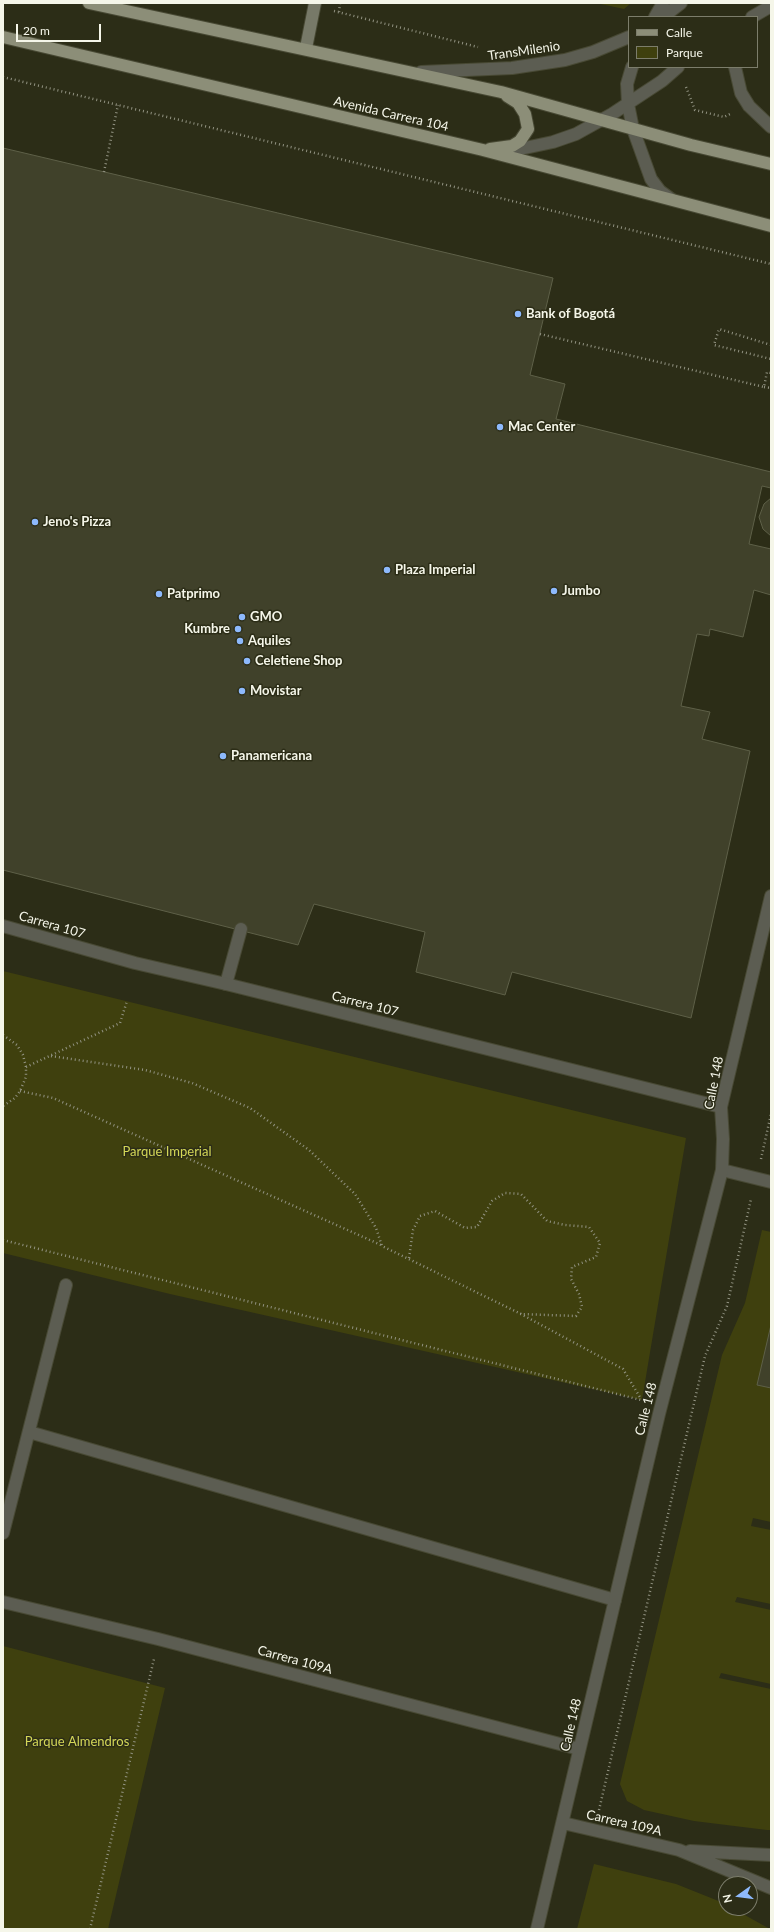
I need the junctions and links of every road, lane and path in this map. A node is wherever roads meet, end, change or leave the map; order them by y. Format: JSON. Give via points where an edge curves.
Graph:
{"nodes":[{"id":1,"x":90,"y":3,"type":"edge"},
{"id":2,"x":340,"y":3,"type":"edge"},
{"id":3,"x":663,"y":3,"type":"edge"},
{"id":4,"x":681,"y":3,"type":"edge"},
{"id":5,"x":315,"y":5,"type":"edge"},
{"id":6,"x":769,"y":7,"type":"edge"},
{"id":7,"x":338,"y":12,"type":"junction"},
{"id":8,"x":656,"y":16,"type":"edge"},
{"id":9,"x":663,"y":16,"type":"edge"},
{"id":10,"x":754,"y":16,"type":"edge"},
{"id":11,"x":758,"y":18,"type":"edge"},
{"id":12,"x":3,"y":37,"type":"edge"},
{"id":13,"x":628,"y":37,"type":"edge"},
{"id":14,"x":306,"y":48,"type":"junction"},
{"id":15,"x":485,"y":49,"type":"dead end"},
{"id":16,"x":632,"y":68,"type":"edge"},
{"id":17,"x":677,"y":68,"type":"edge"},
{"id":18,"x":735,"y":68,"type":"edge"},
{"id":19,"x":418,"y":72,"type":"junction"},
{"id":20,"x":3,"y":77,"type":"edge"},
{"id":21,"x":501,"y":92,"type":"junction"},
{"id":22,"x":688,"y":93,"type":"dead end"},
{"id":23,"x":628,"y":104,"type":"junction"},
{"id":24,"x":118,"y":105,"type":"junction"},
{"id":25,"x":733,"y":113,"type":"dead end"},
{"id":26,"x":603,"y":120,"type":"junction"},
{"id":27,"x":771,"y":127,"type":"edge"},
{"id":28,"x":633,"y":129,"type":"junction"},
{"id":29,"x":483,"y":150,"type":"junction"},
{"id":30,"x":771,"y":164,"type":"edge"},
{"id":31,"x":104,"y":172,"type":"dead end"},
{"id":32,"x":671,"y":199,"type":"junction"},
{"id":33,"x":771,"y":226,"type":"edge"},
{"id":34,"x":771,"y":264,"type":"edge"},
{"id":35,"x":540,"y":334,"type":"dead end"},
{"id":36,"x":771,"y":345,"type":"edge"},
{"id":37,"x":771,"y":359,"type":"edge"},
{"id":38,"x":771,"y":373,"type":"edge"},
{"id":39,"x":764,"y":386,"type":"junction"},
{"id":40,"x":771,"y":388,"type":"edge"},
{"id":41,"x":771,"y":896,"type":"edge"},
{"id":42,"x":3,"y":926,"type":"edge"},
{"id":43,"x":241,"y":929,"type":"dead end"},
{"id":44,"x":226,"y":984,"type":"junction"},
{"id":45,"x":127,"y":1001,"type":"dead end"},
{"id":46,"x":3,"y":1035,"type":"edge"},
{"id":47,"x":51,"y":1056,"type":"junction"},
{"id":48,"x":26,"y":1067,"type":"junction"},
{"id":49,"x":20,"y":1091,"type":"junction"},
{"id":50,"x":3,"y":1106,"type":"edge"},
{"id":51,"x":722,"y":1107,"type":"junction"},
{"id":52,"x":771,"y":1114,"type":"edge"},
{"id":53,"x":722,"y":1170,"type":"junction"},
{"id":54,"x":756,"y":1178,"type":"junction"},
{"id":55,"x":771,"y":1182,"type":"edge"},
{"id":56,"x":3,"y":1240,"type":"edge"},
{"id":57,"x":382,"y":1246,"type":"junction"},
{"id":58,"x":409,"y":1258,"type":"junction"},
{"id":59,"x":66,"y":1285,"type":"dead end"},
{"id":60,"x":519,"y":1313,"type":"junction"},
{"id":61,"x":642,"y":1400,"type":"junction"},
{"id":62,"x":662,"y":1406,"type":"junction"},
{"id":63,"x":29,"y":1432,"type":"junction"},
{"id":64,"x":3,"y":1533,"type":"edge"},
{"id":65,"x":615,"y":1600,"type":"junction"},
{"id":66,"x":3,"y":1602,"type":"edge"},
{"id":67,"x":158,"y":1639,"type":"junction"},
{"id":68,"x":580,"y":1749,"type":"junction"},
{"id":69,"x":563,"y":1823,"type":"junction"},
{"id":70,"x":594,"y":1830,"type":"junction"},
{"id":71,"x":679,"y":1850,"type":"junction"},
{"id":72,"x":771,"y":1855,"type":"edge"},
{"id":73,"x":771,"y":1888,"type":"edge"},
{"id":74,"x":90,"y":1929,"type":"edge"},
{"id":75,"x":537,"y":1929,"type":"edge"}],
"edges":[{"from":1,"to":14,"type":"main road"},
{"from":2,"to":7,"type":"path"},
{"from":3,"to":8,"type":"street"},
{"from":4,"to":9,"type":"street"},
{"from":5,"to":7,"type":"path"},
{"from":5,"to":14,"type":"street"},
{"from":6,"to":10,"type":"street"},
{"from":6,"to":11,"type":"street"},
{"from":7,"to":15,"type":"path"},
{"from":12,"to":29,"type":"main road","name":"Avenida Carrera 104"},
{"from":13,"to":19,"type":"street","name":"TransMilenio","via":[[565,60],[512,68]]},
{"from":14,"to":19,"type":"main road"},
{"from":16,"to":23,"type":"street","via":[[627,84]]},
{"from":17,"to":23,"type":"street"},
{"from":18,"to":27,"type":"street","via":[[741,93],[749,106]]},
{"from":19,"to":21,"type":"main road"},
{"from":20,"to":24,"type":"path"},
{"from":21,"to":26,"type":"main road"},
{"from":21,"to":29,"type":"main road","via":[[518,103],[525,114],[528,129],[520,141],[512,146]]},
{"from":22,"to":25,"type":"path","via":[[695,110],[724,117]]},
{"from":23,"to":26,"type":"street"},
{"from":23,"to":28,"type":"street"},
{"from":24,"to":31,"type":"path"},
{"from":24,"to":34,"type":"path"},
{"from":26,"to":28,"type":"main road"},
{"from":26,"to":29,"type":"street","via":[[553,142],[520,149]]},
{"from":28,"to":30,"type":"main road"},
{"from":28,"to":32,"type":"street","via":[[651,179],[660,191]]},
{"from":29,"to":32,"type":"main road","name":"Avenida Carrera 104"},
{"from":32,"to":33,"type":"main road","name":"Avenida Carrera 104"},
{"from":35,"to":39,"type":"path"},
{"from":36,"to":37,"type":"path","via":[[719,329],[714,345]]},
{"from":38,"to":39,"type":"path","via":[[767,372]]},
{"from":39,"to":40,"type":"path"},
{"from":41,"to":51,"type":"street","name":"Calle 148"},
{"from":42,"to":44,"type":"street","name":"Carrera 107","via":[[135,963]]},
{"from":43,"to":44,"type":"street"},
{"from":44,"to":51,"type":"street","name":"Carrera 107"},
{"from":45,"to":47,"type":"path","via":[[120,1023]]},
{"from":46,"to":48,"type":"path","via":[[17,1045]]},
{"from":47,"to":48,"type":"path"},
{"from":47,"to":57,"type":"path","via":[[145,1070],[192,1083],[250,1108],[309,1150],[355,1194],[376,1228]]},
{"from":48,"to":49,"type":"path","via":[[26,1077]]},
{"from":49,"to":50,"type":"path"},
{"from":49,"to":57,"type":"path","via":[[53,1098]]},
{"from":51,"to":53,"type":"street","name":"Calle 148"},
{"from":52,"to":54,"type":"path"},
{"from":53,"to":54,"type":"street"},
{"from":53,"to":62,"type":"street","name":"Calle 148"},
{"from":54,"to":55,"type":"street"},
{"from":54,"to":70,"type":"path","via":[[727,1306],[705,1356]]},
{"from":56,"to":61,"type":"path"},
{"from":57,"to":58,"type":"path"},
{"from":58,"to":60,"type":"path"},
{"from":58,"to":60,"type":"path","via":[[413,1230],[420,1216],[435,1211],[465,1228],[476,1227],[492,1201],[505,1193],[521,1194],[547,1221],[589,1228],[600,1243],[596,1257],[572,1267],[571,1279],[582,1307],[576,1316]]},
{"from":59,"to":63,"type":"street"},
{"from":60,"to":61,"type":"path","via":[[623,1369]]},
{"from":61,"to":62,"type":"path"},
{"from":62,"to":65,"type":"street","name":"Calle 148"},
{"from":63,"to":64,"type":"street"},
{"from":63,"to":65,"type":"street"},
{"from":65,"to":68,"type":"street","name":"Calle 148"},
{"from":66,"to":67,"type":"street","name":"Carrera 109A"},
{"from":67,"to":68,"type":"street","name":"Carrera 109A"},
{"from":67,"to":74,"type":"path"},
{"from":68,"to":69,"type":"street","name":"Calle 148"},
{"from":69,"to":70,"type":"street","name":"Carrera 109A"},
{"from":69,"to":75,"type":"street","name":"Calle 148"},
{"from":70,"to":71,"type":"street","name":"Carrera 109A"},
{"from":71,"to":72,"type":"street","name":"Carrera 109A"},
{"from":71,"to":73,"type":"street","name":"Carrera 109A"}]}
